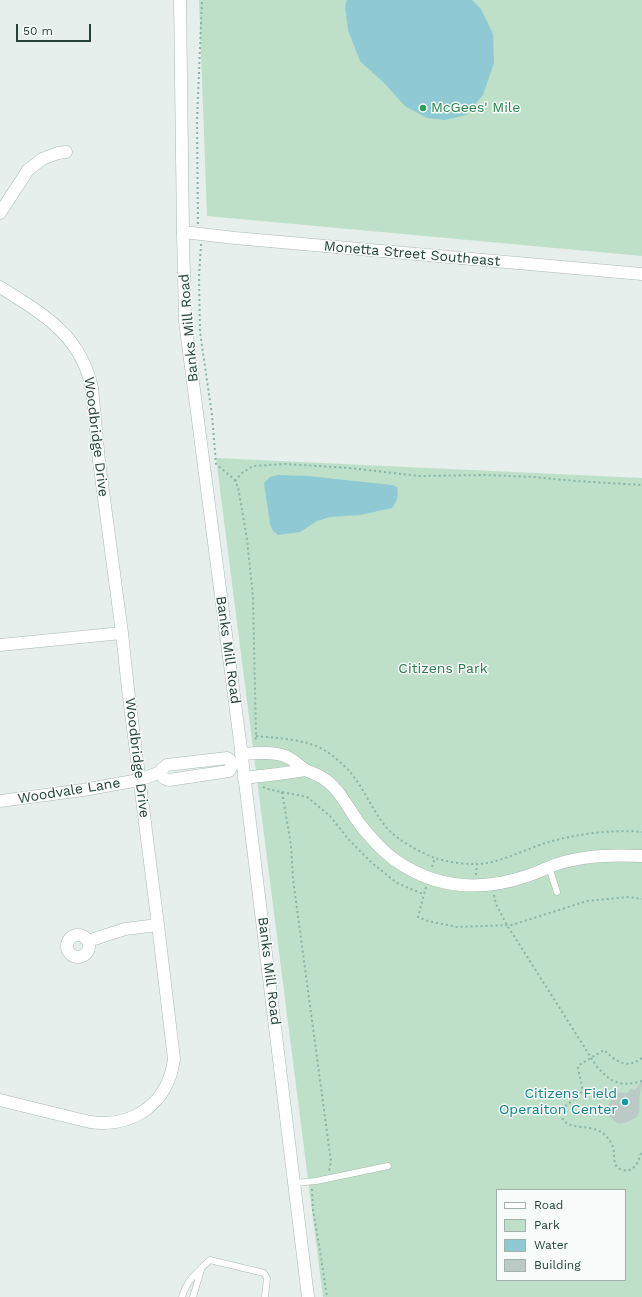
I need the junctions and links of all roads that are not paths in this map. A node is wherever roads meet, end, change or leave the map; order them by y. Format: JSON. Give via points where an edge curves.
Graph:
{"nodes":[{"id":1,"x":180,"y":0,"type":"edge"},
{"id":2,"x":66,"y":152,"type":"dead end"},
{"id":3,"x":0,"y":213,"type":"edge"},
{"id":4,"x":183,"y":232,"type":"junction"},
{"id":5,"x":642,"y":274,"type":"edge"},
{"id":6,"x":0,"y":287,"type":"edge"},
{"id":7,"x":122,"y":633,"type":"junction"},
{"id":8,"x":0,"y":645,"type":"edge"},
{"id":9,"x":239,"y":760,"type":"junction"},
{"id":10,"x":304,"y":770,"type":"junction"},
{"id":11,"x":250,"y":777,"type":"junction"},
{"id":12,"x":139,"y":780,"type":"junction"},
{"id":13,"x":0,"y":801,"type":"edge"},
{"id":14,"x":642,"y":856,"type":"edge"},
{"id":15,"x":549,"y":867,"type":"junction"},
{"id":16,"x":557,"y":892,"type":"dead end"},
{"id":17,"x":158,"y":925,"type":"junction"},
{"id":18,"x":88,"y":941,"type":"dead end"},
{"id":19,"x":0,"y":1100,"type":"edge"},
{"id":20,"x":388,"y":1166,"type":"dead end"},
{"id":21,"x":295,"y":1183,"type":"junction"},
{"id":22,"x":202,"y":1267,"type":"junction"},
{"id":23,"x":182,"y":1297,"type":"edge"},
{"id":24,"x":193,"y":1297,"type":"edge"},
{"id":25,"x":265,"y":1297,"type":"edge"},
{"id":26,"x":308,"y":1297,"type":"edge"}],
"edges":[{"from":1,"to":4,"type":"street","name":"Banks Mill Road"},
{"from":2,"to":3,"type":"street","via":[[42,159],[32,167]]},
{"from":4,"to":5,"type":"street","name":"Monetta Street Southeast"},
{"from":4,"to":9,"type":"street","name":"Banks Mill Road","via":[[186,321]]},
{"from":6,"to":7,"type":"street","name":"Woodbridge Drive","via":[[56,325],[75,345],[86,366],[92,388]]},
{"from":7,"to":8,"type":"street"},
{"from":7,"to":12,"type":"street","name":"Woodbridge Drive"},
{"from":9,"to":10,"type":"street","via":[[254,753],[264,752],[290,758]]},
{"from":9,"to":11,"type":"street","name":"Banks Mill Road"},
{"from":9,"to":12,"type":"street","name":"Woodvale Lane","via":[[227,758],[167,765],[161,772]]},
{"from":10,"to":11,"type":"street"},
{"from":10,"to":15,"type":"street","via":[[323,777],[337,789],[360,824],[380,847],[403,865],[428,878],[462,886],[493,884],[528,876]]},
{"from":11,"to":21,"type":"street","name":"Banks Mill Road"},
{"from":12,"to":13,"type":"street","name":"Woodvale Lane"},
{"from":12,"to":17,"type":"street","name":"Woodbridge Drive"},
{"from":14,"to":15,"type":"street","via":[[593,856]]},
{"from":15,"to":16,"type":"lane"},
{"from":17,"to":18,"type":"street","via":[[125,929]]},
{"from":17,"to":19,"type":"street","name":"Woodbridge Drive","via":[[174,1060],[171,1077],[157,1100],[128,1119],[99,1123]]},
{"from":20,"to":21,"type":"lane"},
{"from":21,"to":26,"type":"street","name":"Banks Mill Road"},
{"from":22,"to":23,"type":"lane","via":[[186,1286]]},
{"from":22,"to":24,"type":"lane"},
{"from":22,"to":25,"type":"lane","via":[[210,1260],[264,1273],[267,1278]]}]}
